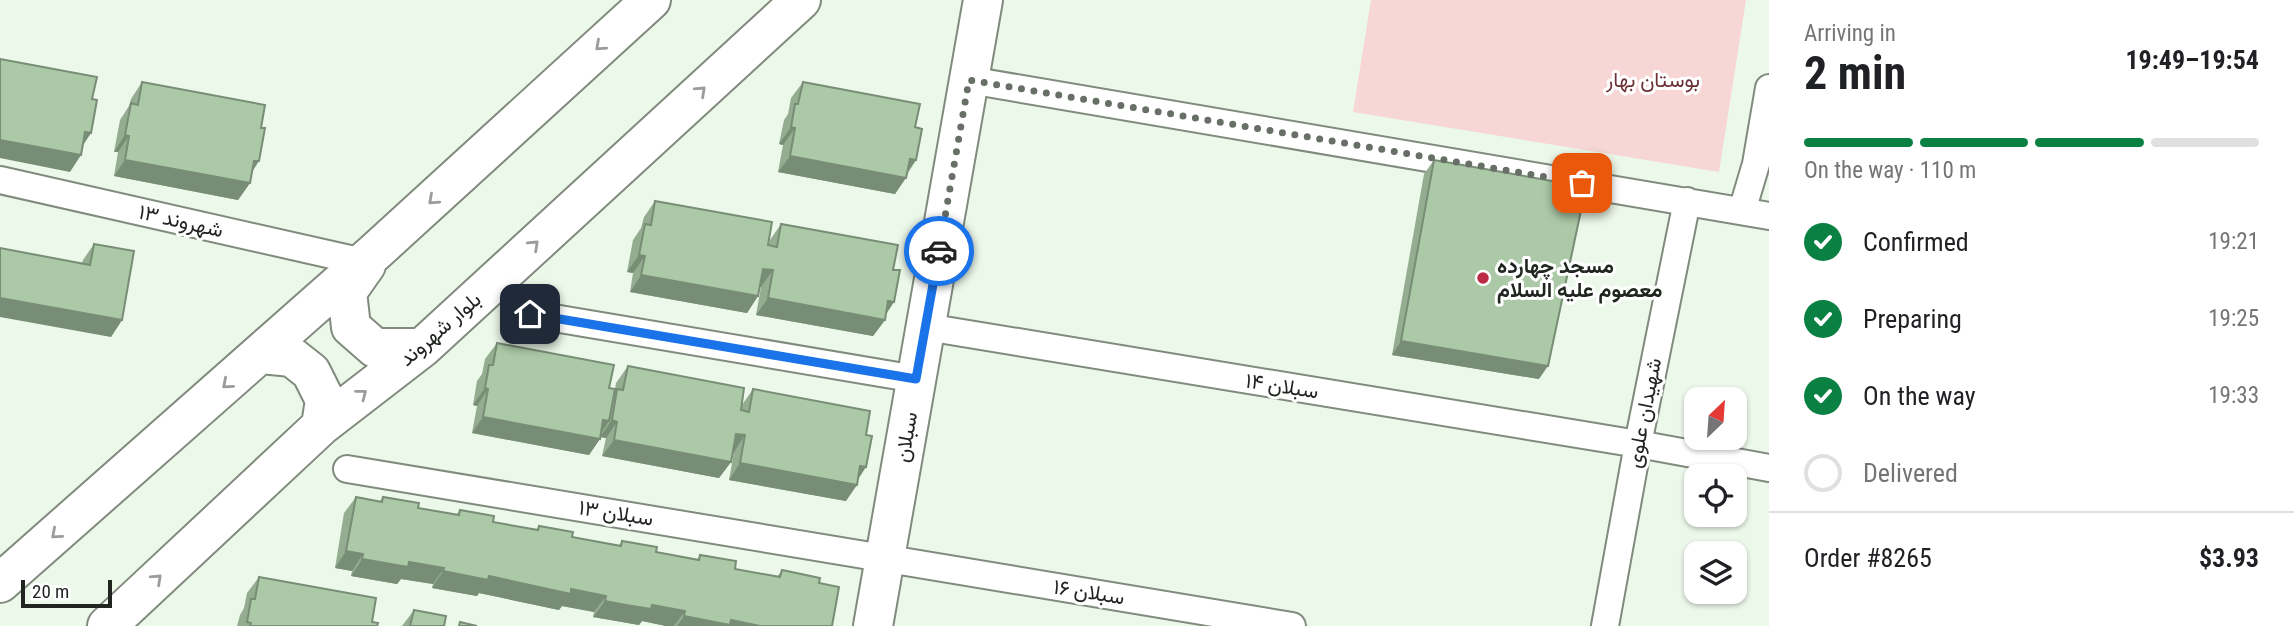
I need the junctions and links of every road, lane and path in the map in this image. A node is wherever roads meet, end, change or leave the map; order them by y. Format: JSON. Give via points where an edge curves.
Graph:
{"nodes":[{"id":1,"x":801,"y":0,"type":"edge"},
{"id":2,"x":983,"y":0,"type":"edge"},
{"id":3,"x":646,"y":1,"type":"edge"},
{"id":4,"x":969,"y":80,"type":"junction"},
{"id":5,"x":1769,"y":88,"type":"edge"},
{"id":6,"x":0,"y":180,"type":"edge"},
{"id":7,"x":1687,"y":201,"type":"junction"},
{"id":8,"x":1742,"y":211,"type":"junction"},
{"id":9,"x":1769,"y":216,"type":"edge"},
{"id":10,"x":369,"y":257,"type":"junction"},
{"id":11,"x":530,"y":314,"type":"dead end"},
{"id":12,"x":926,"y":327,"type":"junction"},
{"id":13,"x":422,"y":348,"type":"junction"},
{"id":14,"x":261,"y":354,"type":"junction"},
{"id":15,"x":916,"y":379,"type":"junction"},
{"id":16,"x":321,"y":426,"type":"junction"},
{"id":17,"x":1638,"y":444,"type":"junction"},
{"id":18,"x":1769,"y":468,"type":"edge"},
{"id":19,"x":347,"y":469,"type":"dead end"},
{"id":20,"x":885,"y":558,"type":"junction"},
{"id":21,"x":0,"y":583,"type":"edge"},
{"id":22,"x":107,"y":626,"type":"edge"},
{"id":23,"x":873,"y":626,"type":"edge"},
{"id":24,"x":1292,"y":626,"type":"edge"},
{"id":25,"x":1605,"y":626,"type":"edge"}],
"edges":[{"from":13,"to":1,"type":"main road","name":"بلوار شهروند","one_way":true},
{"from":2,"to":4,"type":"main road","name":"سبلان"},
{"from":3,"to":10,"type":"main road","one_way":true},
{"from":4,"to":7,"type":"street"},
{"from":4,"to":12,"type":"main road","name":"سبلان"},
{"from":5,"to":8,"type":"street","via":[[1756,164]]},
{"from":6,"to":10,"type":"street","name":"شهروند ۱۳"},
{"from":7,"to":8,"type":"street"},
{"from":7,"to":17,"type":"street","name":"شهیدان علوی"},
{"from":8,"to":9,"type":"street"},
{"from":10,"to":13,"type":"main road","via":[[348,292],[351,327],[375,348]]},
{"from":10,"to":14,"type":"main road"},
{"from":11,"to":15,"type":"street"},
{"from":12,"to":15,"type":"main road","name":"سبلان"},
{"from":12,"to":17,"type":"street","name":"سبلان ۱۴"},
{"from":16,"to":13,"type":"main road","name":"بلوار شهروند","one_way":true},
{"from":14,"to":16,"type":"main road","via":[[292,357],[311,372],[325,400]]},
{"from":14,"to":21,"type":"main road","one_way":true},
{"from":15,"to":20,"type":"main road","name":"سبلان"},
{"from":22,"to":16,"type":"main road","name":"بلوار شهروند","one_way":true},
{"from":17,"to":18,"type":"street","name":"سبلان ۱۴"},
{"from":17,"to":25,"type":"street","name":"شهیدان علوی"},
{"from":19,"to":20,"type":"street","name":"سبلان ۱۳"},
{"from":20,"to":23,"type":"main road","name":"سبلان"},
{"from":20,"to":24,"type":"street","name":"سبلان ۱۶"}]}
